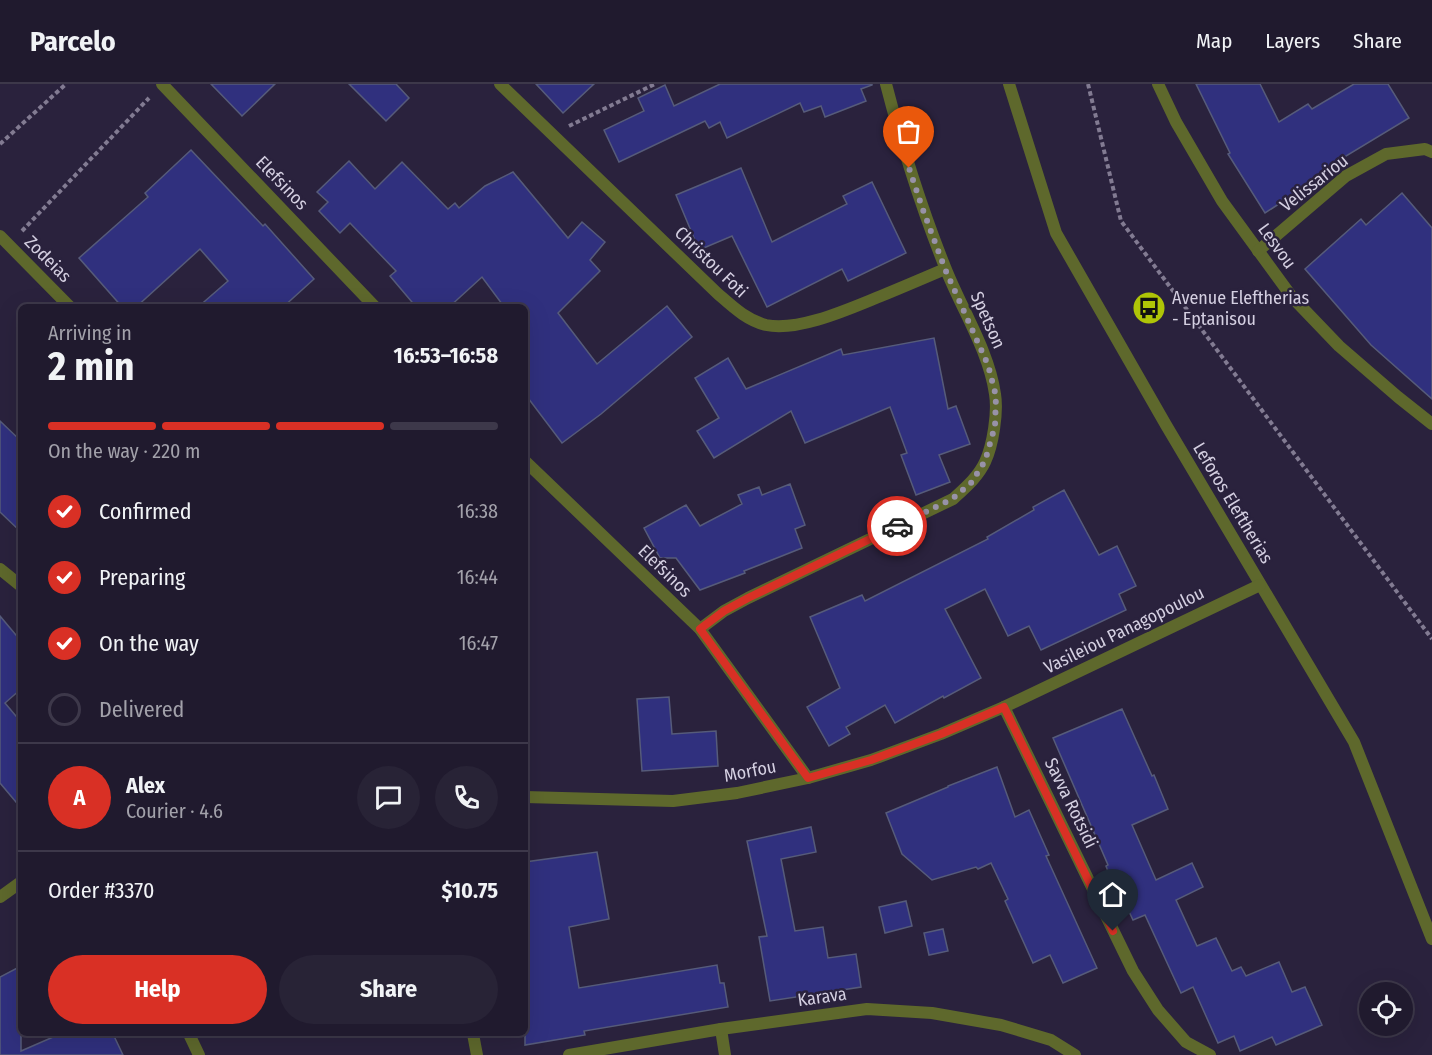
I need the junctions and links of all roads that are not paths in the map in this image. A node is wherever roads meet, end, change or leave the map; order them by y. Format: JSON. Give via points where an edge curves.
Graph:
{"nodes":[{"id":1,"x":162,"y":84,"type":"edge"},
{"id":2,"x":500,"y":84,"type":"edge"},
{"id":3,"x":886,"y":84,"type":"edge"},
{"id":4,"x":1009,"y":84,"type":"edge"},
{"id":5,"x":1158,"y":84,"type":"edge"},
{"id":6,"x":1432,"y":152,"type":"edge"},
{"id":7,"x":4,"y":240,"type":"edge"},
{"id":8,"x":1258,"y":251,"type":"junction"},
{"id":9,"x":945,"y":269,"type":"junction"},
{"id":10,"x":67,"y":304,"type":"edge"},
{"id":11,"x":372,"y":304,"type":"edge"},
{"id":12,"x":1432,"y":424,"type":"edge"},
{"id":13,"x":528,"y":464,"type":"edge"},
{"id":14,"x":0,"y":569,"type":"edge"},
{"id":15,"x":18,"y":584,"type":"edge"},
{"id":16,"x":1260,"y":585,"type":"junction"},
{"id":17,"x":700,"y":629,"type":"junction"},
{"id":18,"x":1004,"y":707,"type":"junction"},
{"id":19,"x":808,"y":778,"type":"junction"},
{"id":20,"x":528,"y":797,"type":"edge"},
{"id":21,"x":18,"y":884,"type":"edge"},
{"id":22,"x":0,"y":897,"type":"edge"},
{"id":23,"x":1432,"y":939,"type":"edge"},
{"id":24,"x":721,"y":1029,"type":"junction"},
{"id":25,"x":190,"y":1036,"type":"edge"},
{"id":26,"x":472,"y":1036,"type":"edge"},
{"id":27,"x":199,"y":1055,"type":"edge"},
{"id":28,"x":477,"y":1055,"type":"edge"},
{"id":29,"x":569,"y":1055,"type":"edge"},
{"id":30,"x":725,"y":1055,"type":"edge"},
{"id":31,"x":1076,"y":1055,"type":"edge"},
{"id":32,"x":1210,"y":1055,"type":"edge"}],
"edges":[{"from":1,"to":11,"type":"street","name":"Elefsinos"},
{"from":2,"to":9,"type":"street","name":"Christou Foti","via":[[738,313],[768,326],[839,314]]},
{"from":3,"to":9,"type":"street","name":"Spetson","via":[[906,158]]},
{"from":4,"to":16,"type":"street","name":"Leforos Eleftherias","via":[[1056,233]]},
{"from":5,"to":8,"type":"street","name":"Lesvou","via":[[1222,201]]},
{"from":6,"to":8,"type":"street","name":"Velissariou","via":[[1425,149],[1386,154],[1346,176]]},
{"from":7,"to":10,"type":"street","name":"Zodeias"},
{"from":8,"to":12,"type":"street","name":"Lesvou","via":[[1292,297],[1339,345]]},
{"from":9,"to":17,"type":"street","name":"Spetson","via":[[988,365],[996,396],[995,426],[985,461],[976,476],[952,499],[748,598]]},
{"from":13,"to":17,"type":"street","name":"Elefsinos"},
{"from":14,"to":15,"type":"street"},
{"from":16,"to":18,"type":"street","name":"Vasileiou Panagopoulou"},
{"from":16,"to":23,"type":"street","name":"Leforos Eleftherias","via":[[1354,742]]},
{"from":17,"to":19,"type":"street","name":"Elefsinos"},
{"from":18,"to":19,"type":"street","name":"Morfou","via":[[871,760]]},
{"from":18,"to":32,"type":"street","name":"Savva Rotsidi","via":[[1132,971],[1186,1042]]},
{"from":19,"to":20,"type":"street","name":"Morfou","via":[[673,801]]},
{"from":21,"to":22,"type":"street"},
{"from":24,"to":29,"type":"street","name":"Karava"},
{"from":24,"to":30,"type":"street"},
{"from":24,"to":31,"type":"street","name":"Karava","via":[[867,1009],[932,1013],[1001,1025],[1051,1040]]},
{"from":25,"to":27,"type":"street"},
{"from":26,"to":28,"type":"street"}]}
